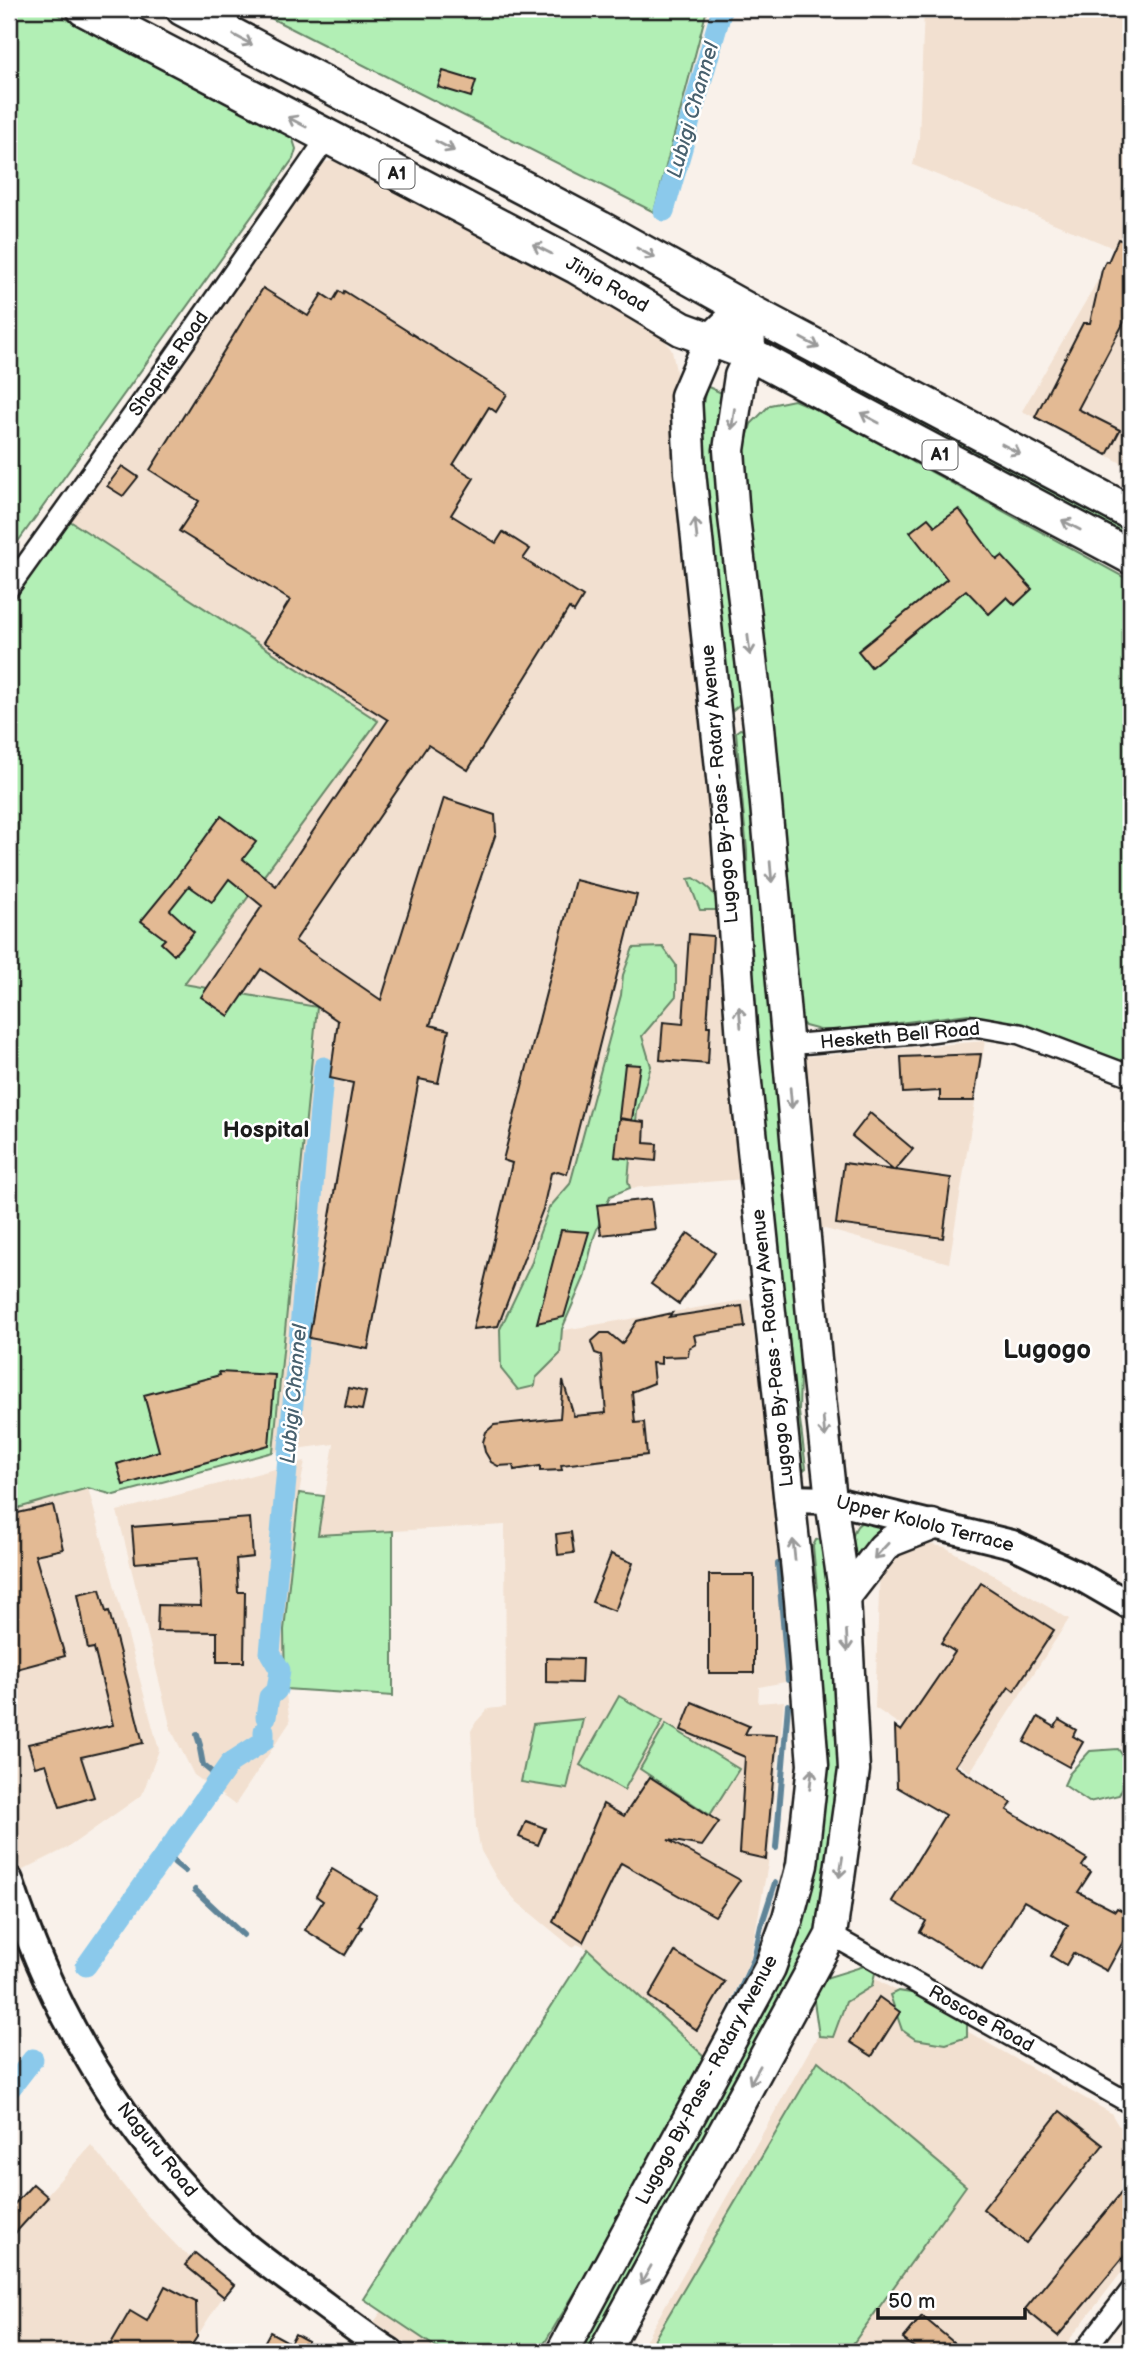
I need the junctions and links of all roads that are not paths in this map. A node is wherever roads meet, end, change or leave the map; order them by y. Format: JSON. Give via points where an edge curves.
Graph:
{"nodes":[{"id":1,"x":84,"y":9,"type":"edge"},
{"id":2,"x":183,"y":9,"type":"edge"},
{"id":3,"x":327,"y":138,"type":"junction"},
{"id":4,"x":746,"y":309,"type":"junction"},
{"id":5,"x":710,"y":340,"type":"junction"},
{"id":6,"x":750,"y":354,"type":"junction"},
{"id":7,"x":1131,"y":513,"type":"edge"},
{"id":8,"x":1131,"y":557,"type":"edge"},
{"id":9,"x":9,"y":588,"type":"edge"},
{"id":10,"x":760,"y":726,"type":"junction"},
{"id":11,"x":718,"y":735,"type":"junction"},
{"id":12,"x":786,"y":1045,"type":"junction"},
{"id":13,"x":1131,"y":1076,"type":"edge"},
{"id":14,"x":816,"y":1360,"type":"junction"},
{"id":15,"x":775,"y":1363,"type":"junction"},
{"id":16,"x":789,"y":1499,"type":"junction"},
{"id":17,"x":831,"y":1500,"type":"junction"},
{"id":18,"x":932,"y":1525,"type":"junction"},
{"id":19,"x":845,"y":1597,"type":"junction"},
{"id":20,"x":1131,"y":1606,"type":"edge"},
{"id":21,"x":9,"y":1880,"type":"edge"},
{"id":22,"x":831,"y":1935,"type":"junction"},
{"id":23,"x":1131,"y":2104,"type":"edge"},
{"id":24,"x":1131,"y":2290,"type":"edge"},
{"id":25,"x":390,"y":2352,"type":"edge"},
{"id":26,"x":562,"y":2352,"type":"edge"},
{"id":27,"x":604,"y":2352,"type":"edge"},
{"id":28,"x":1083,"y":2352,"type":"edge"}],
"edges":[{"from":3,"to":1,"type":"highway","name":"Jinja Road","number":"A1","one_way":true},
{"from":2,"to":4,"type":"highway","number":"A1","one_way":true},
{"from":5,"to":3,"type":"highway","name":"Jinja Road","number":"A1","one_way":true},
{"from":3,"to":9,"type":"street","name":"Shoprite Road"},
{"from":4,"to":5,"type":"main road","name":"Lugogo By-Pass - Rotary Avenue"},
{"from":4,"to":6,"type":"main road","name":"Lugogo By-Pass - Rotary Avenue"},
{"from":4,"to":7,"type":"highway","number":"A1","one_way":true},
{"from":5,"to":6,"type":"highway","name":"Jinja Road","number":"A1"},
{"from":11,"to":5,"type":"main road","name":"Lugogo By-Pass - Rotary Avenue","one_way":true,"via":[[686,396]]},
{"from":8,"to":6,"type":"highway","name":"Jinja Road","number":"A1","one_way":true},
{"from":6,"to":10,"type":"main road","name":"Lugogo By-Pass - Rotary Avenue","one_way":true,"via":[[740,376],[729,450]]},
{"from":10,"to":11,"type":"main road","via":[[734,718]]},
{"from":10,"to":12,"type":"main road","name":"Lugogo By-Pass - Rotary Avenue","one_way":true},
{"from":15,"to":11,"type":"main road","name":"Lugogo By-Pass - Rotary Avenue","one_way":true,"via":[[743,1054]]},
{"from":12,"to":13,"type":"street","name":"Hesketh Bell Road","via":[[974,1026],[1020,1034]]},
{"from":12,"to":14,"type":"main road","name":"Lugogo By-Pass - Rotary Avenue","one_way":true},
{"from":14,"to":15,"type":"main road"},
{"from":14,"to":17,"type":"main road","name":"Lugogo By-Pass - Rotary Avenue","one_way":true},
{"from":15,"to":16,"type":"main road","name":"Lugogo By-Pass - Rotary Avenue"},
{"from":16,"to":17,"type":"street","name":"Upper Kololo Terrace"},
{"from":26,"to":16,"type":"main road","name":"Lugogo By-Pass - Rotary Avenue","one_way":true,"via":[[769,1968],[788,1918],[802,1865],[813,1765]]},
{"from":17,"to":18,"type":"street","name":"Upper Kololo Terrace"},
{"from":17,"to":19,"type":"main road","name":"Lugogo By-Pass - Rotary Avenue"},
{"from":18,"to":19,"type":"main road","one_way":true,"via":[[891,1541]]},
{"from":18,"to":20,"type":"street","name":"Upper Kololo Terrace","via":[[1012,1544]]},
{"from":19,"to":22,"type":"main road","name":"Lugogo By-Pass - Rotary Avenue","one_way":true,"via":[[854,1770]]},
{"from":21,"to":25,"type":"street","name":"Naguru Road","via":[[54,1996],[102,2082],[142,2136],[225,2228]]},
{"from":22,"to":23,"type":"street","name":"Roscoe Road"},
{"from":22,"to":27,"type":"main road","name":"Lugogo By-Pass - Rotary Avenue","one_way":true},
{"from":24,"to":28,"type":"street"}]}
